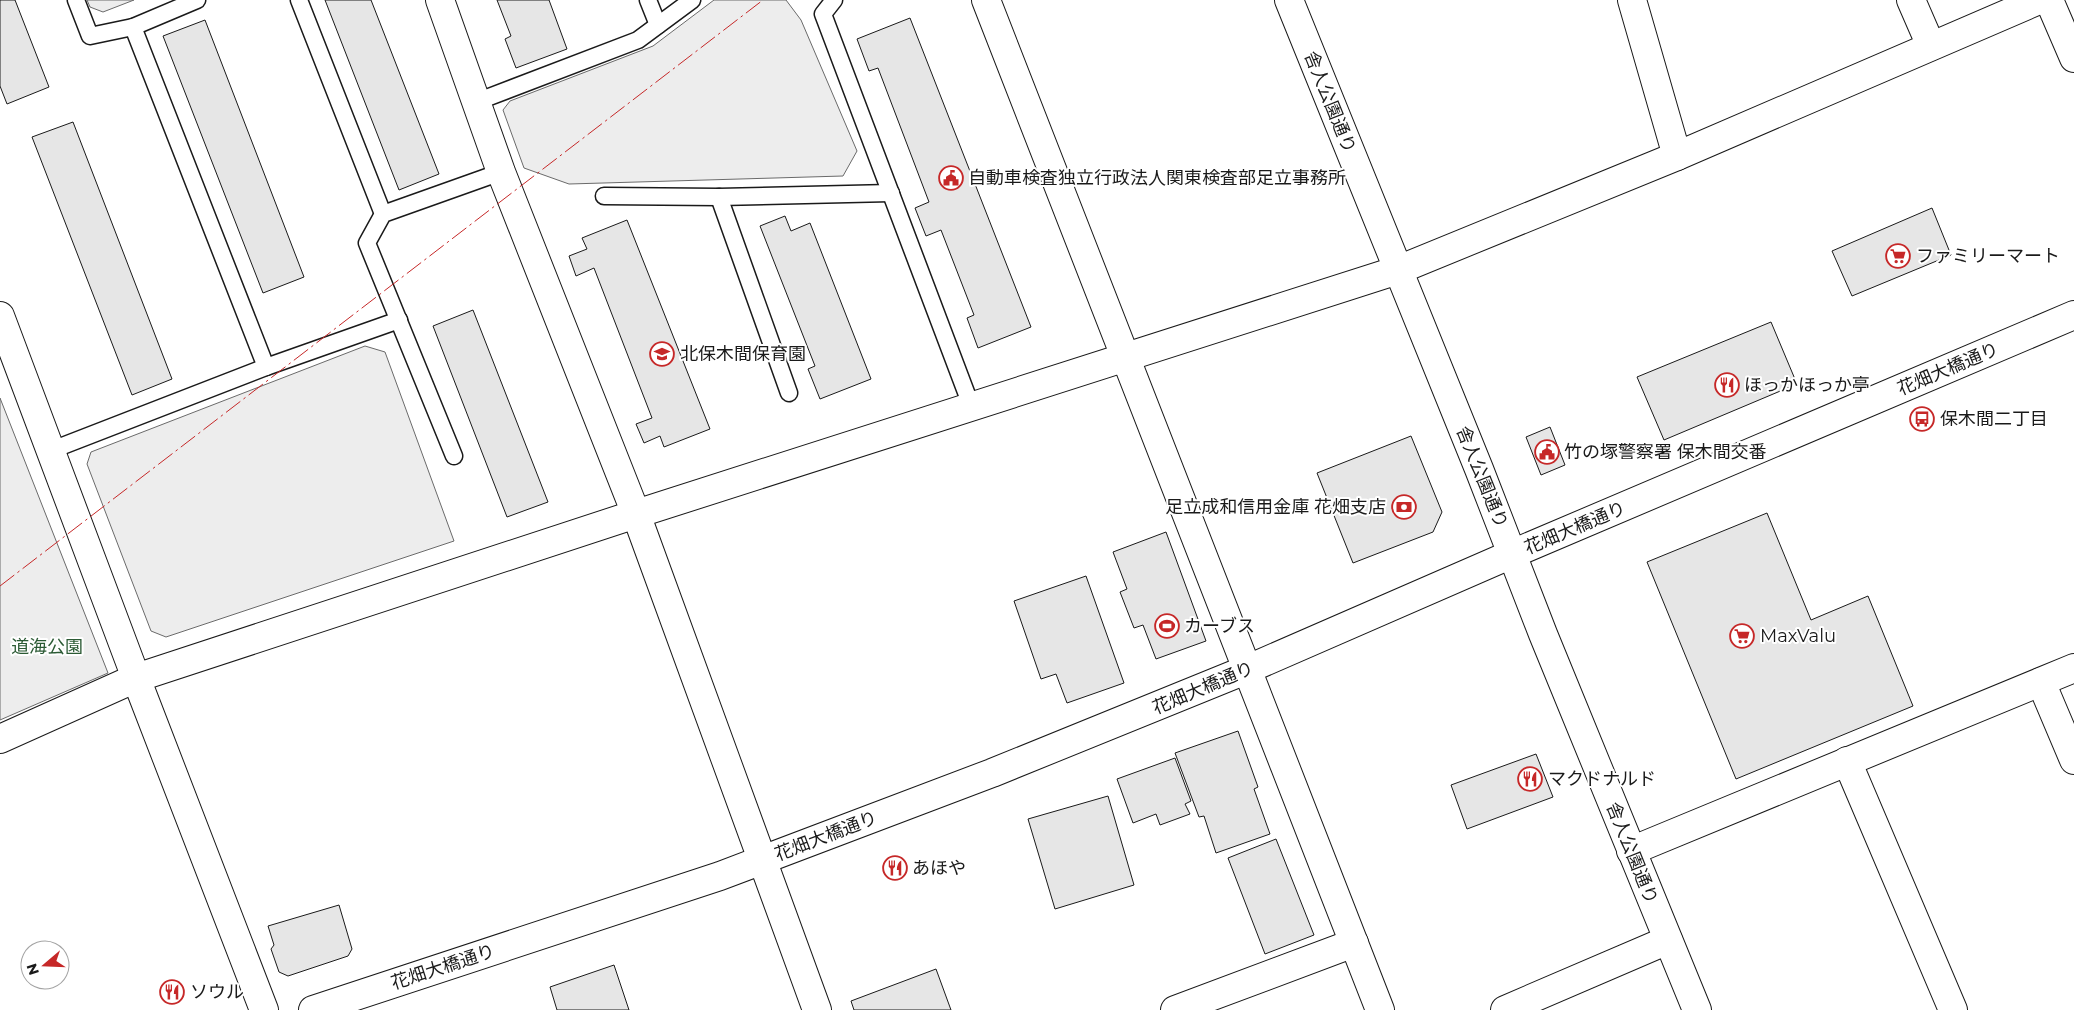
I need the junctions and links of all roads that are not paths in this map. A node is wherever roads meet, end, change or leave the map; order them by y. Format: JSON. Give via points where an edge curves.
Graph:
{"nodes":[{"id":1,"x":76,"y":0,"type":"edge"},
{"id":2,"x":197,"y":0,"type":"edge"},
{"id":3,"x":299,"y":0,"type":"edge"},
{"id":4,"x":440,"y":0,"type":"edge"},
{"id":5,"x":648,"y":0,"type":"edge"},
{"id":6,"x":692,"y":0,"type":"edge"},
{"id":7,"x":834,"y":0,"type":"edge"},
{"id":8,"x":986,"y":0,"type":"edge"},
{"id":9,"x":1289,"y":0,"type":"edge"},
{"id":10,"x":1632,"y":0,"type":"edge"},
{"id":11,"x":1911,"y":0,"type":"edge"},
{"id":12,"x":2039,"y":0,"type":"edge"},
{"id":13,"x":2049,"y":0,"type":"edge"},
{"id":14,"x":658,"y":25,"type":"junction"},
{"id":15,"x":133,"y":27,"type":"junction"},
{"id":16,"x":1931,"y":46,"type":"junction"},
{"id":17,"x":2074,"y":58,"type":"edge"},
{"id":18,"x":476,"y":102,"type":"junction"},
{"id":19,"x":1677,"y":156,"type":"junction"},
{"id":20,"x":501,"y":172,"type":"junction"},
{"id":21,"x":891,"y":194,"type":"junction"},
{"id":22,"x":604,"y":196,"type":"dead end"},
{"id":23,"x":719,"y":197,"type":"junction"},
{"id":24,"x":383,"y":214,"type":"junction"},
{"id":25,"x":1398,"y":270,"type":"junction"},
{"id":26,"x":2074,"y":315,"type":"edge"},
{"id":27,"x":0,"y":316,"type":"edge"},
{"id":28,"x":399,"y":320,"type":"junction"},
{"id":29,"x":1124,"y":358,"type":"junction"},
{"id":30,"x":266,"y":367,"type":"junction"},
{"id":31,"x":789,"y":393,"type":"dead end"},
{"id":32,"x":972,"y":408,"type":"junction"},
{"id":33,"x":52,"y":450,"type":"junction"},
{"id":34,"x":454,"y":456,"type":"dead end"},
{"id":35,"x":636,"y":514,"type":"junction"},
{"id":36,"x":1512,"y":554,"type":"junction"},
{"id":37,"x":2074,"y":668,"type":"edge"},
{"id":38,"x":1248,"y":669,"type":"junction"},
{"id":39,"x":136,"y":678,"type":"junction"},
{"id":40,"x":2041,"y":682,"type":"junction"},
{"id":41,"x":0,"y":739,"type":"edge"},
{"id":42,"x":2074,"y":760,"type":"edge"},
{"id":43,"x":1847,"y":761,"type":"junction"},
{"id":44,"x":1631,"y":851,"type":"junction"},
{"id":45,"x":762,"y":860,"type":"junction"},
{"id":46,"x":1668,"y":940,"type":"junction"},
{"id":47,"x":1354,"y":943,"type":"junction"},
{"id":48,"x":264,"y":1010,"type":"edge"},
{"id":49,"x":313,"y":1010,"type":"edge"},
{"id":50,"x":817,"y":1010,"type":"edge"},
{"id":51,"x":1175,"y":1010,"type":"edge"},
{"id":52,"x":1380,"y":1010,"type":"edge"},
{"id":53,"x":1505,"y":1010,"type":"edge"},
{"id":54,"x":1697,"y":1010,"type":"edge"},
{"id":55,"x":1953,"y":1010,"type":"edge"}],
"edges":[{"from":1,"to":15,"type":"lane","via":[[90,36]]},
{"from":2,"to":15,"type":"lane"},
{"from":3,"to":24,"type":"lane"},
{"from":4,"to":18,"type":"street"},
{"from":5,"to":14,"type":"lane"},
{"from":6,"to":14,"type":"lane"},
{"from":7,"to":21,"type":"lane","via":[[823,14]]},
{"from":8,"to":29,"type":"street"},
{"from":9,"to":25,"type":"street","name":"舎人公園通り"},
{"from":10,"to":19,"type":"street"},
{"from":11,"to":16,"type":"street"},
{"from":12,"to":16,"type":"street"},
{"from":13,"to":17,"type":"street"},
{"from":14,"to":18,"type":"lane","via":[[638,40]]},
{"from":15,"to":30,"type":"lane"},
{"from":16,"to":19,"type":"street"},
{"from":18,"to":20,"type":"street"},
{"from":19,"to":25,"type":"street"},
{"from":20,"to":24,"type":"lane"},
{"from":20,"to":35,"type":"street"},
{"from":21,"to":23,"type":"lane"},
{"from":21,"to":32,"type":"lane"},
{"from":22,"to":23,"type":"lane"},
{"from":23,"to":31,"type":"lane"},
{"from":24,"to":28,"type":"lane","via":[[367,243]]},
{"from":25,"to":29,"type":"street"},
{"from":25,"to":36,"type":"street","name":"舎人公園通り"},
{"from":26,"to":36,"type":"street","name":"花畑大橋通り"},
{"from":27,"to":33,"type":"street"},
{"from":28,"to":30,"type":"lane"},
{"from":28,"to":34,"type":"lane"},
{"from":29,"to":32,"type":"street"},
{"from":29,"to":38,"type":"street"},
{"from":30,"to":33,"type":"lane"},
{"from":32,"to":35,"type":"street"},
{"from":33,"to":39,"type":"street"},
{"from":35,"to":39,"type":"street"},
{"from":35,"to":45,"type":"street"},
{"from":36,"to":38,"type":"street","name":"花畑大橋通り"},
{"from":36,"to":44,"type":"street","name":"舎人公園通り"},
{"from":37,"to":40,"type":"street"},
{"from":38,"to":45,"type":"street","name":"花畑大橋通り","via":[[992,773]]},
{"from":38,"to":47,"type":"street"},
{"from":39,"to":41,"type":"street"},
{"from":39,"to":48,"type":"street"},
{"from":40,"to":42,"type":"street"},
{"from":40,"to":43,"type":"street"},
{"from":43,"to":44,"type":"street"},
{"from":43,"to":55,"type":"street"},
{"from":44,"to":46,"type":"street","name":"舎人公園通り"},
{"from":45,"to":49,"type":"street","name":"花畑大橋通り"},
{"from":45,"to":50,"type":"street"},
{"from":46,"to":53,"type":"street"},
{"from":46,"to":54,"type":"street","name":"舎人公園通り"},
{"from":47,"to":51,"type":"street"},
{"from":47,"to":52,"type":"street"}]}
